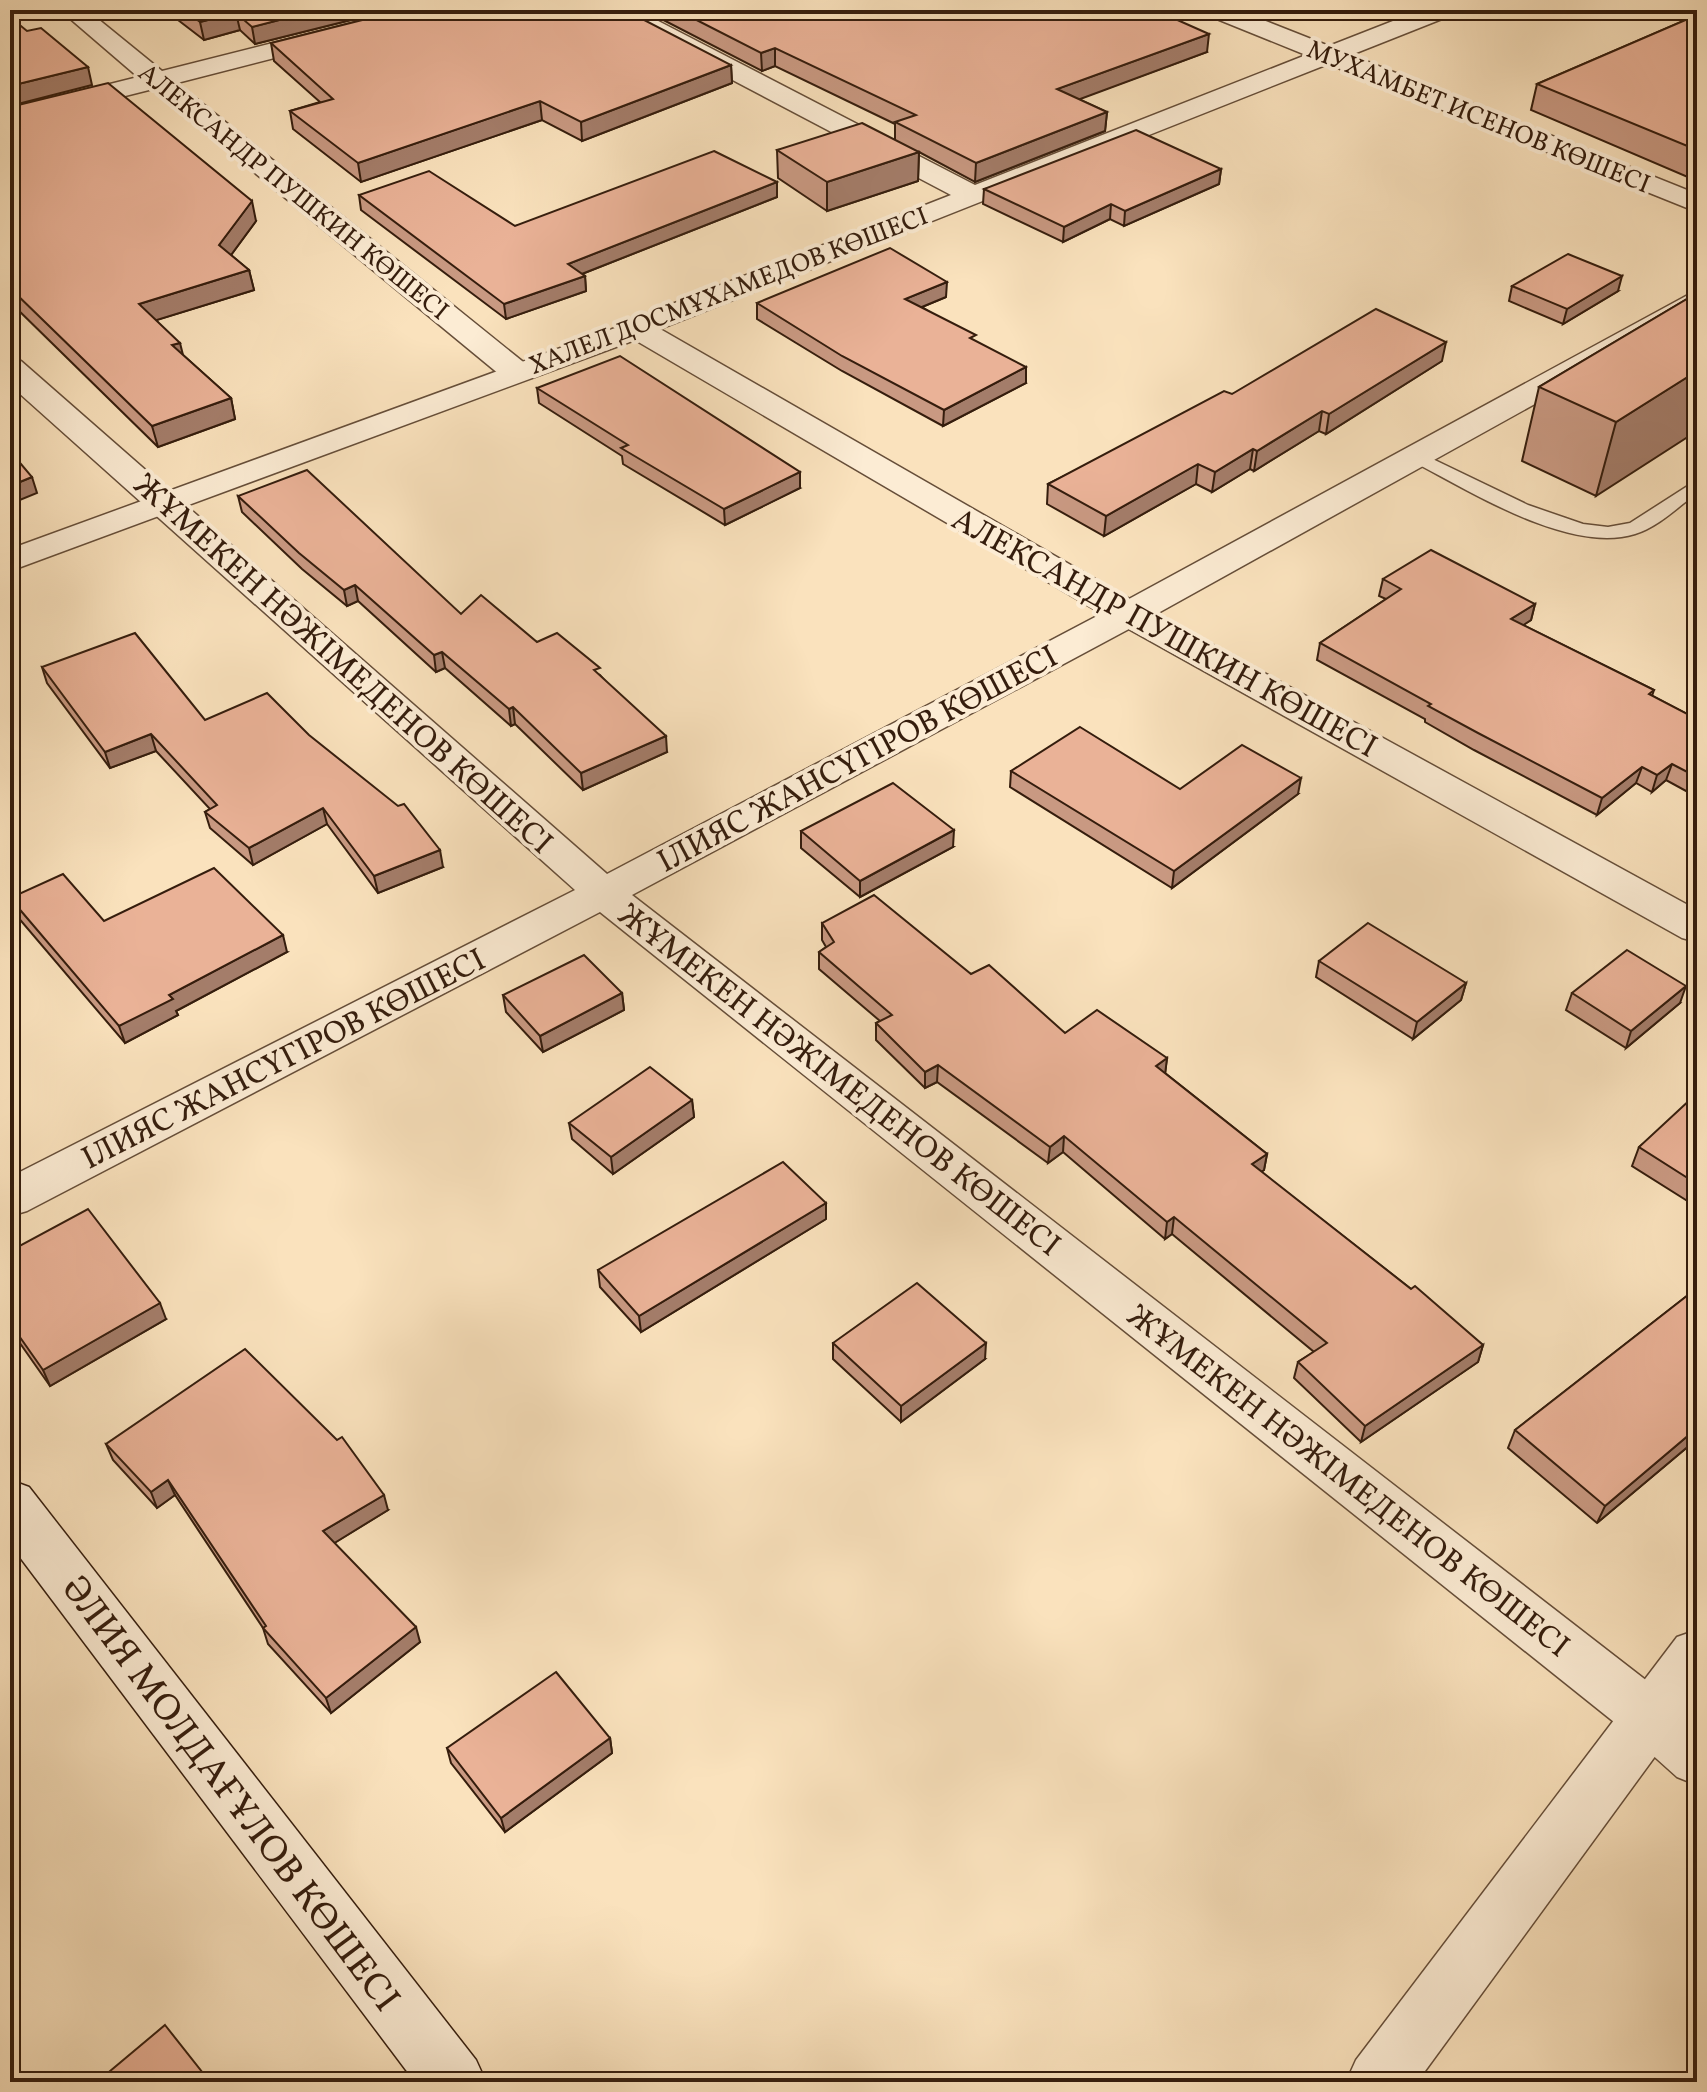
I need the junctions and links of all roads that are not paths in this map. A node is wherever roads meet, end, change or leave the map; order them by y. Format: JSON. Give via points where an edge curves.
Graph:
{"nodes":[{"id":1,"x":72,"y":10,"type":"edge"},
{"id":2,"x":433,"y":10,"type":"edge"},
{"id":3,"x":618,"y":10,"type":"edge"},
{"id":4,"x":1216,"y":10,"type":"edge"},
{"id":5,"x":1443,"y":10,"type":"edge"},
{"id":6,"x":1329,"y":56,"type":"junction"},
{"id":7,"x":158,"y":79,"type":"junction"},
{"id":8,"x":10,"y":117,"type":"edge"},
{"id":9,"x":973,"y":195,"type":"junction"},
{"id":10,"x":1697,"y":204,"type":"edge"},
{"id":11,"x":1697,"y":302,"type":"edge"},
{"id":12,"x":637,"y":329,"type":"junction"},
{"id":13,"x":10,"y":368,"type":"edge"},
{"id":14,"x":516,"y":372,"type":"junction"},
{"id":15,"x":1416,"y":456,"type":"junction"},
{"id":16,"x":1697,"y":485,"type":"edge"},
{"id":17,"x":165,"y":504,"type":"junction"},
{"id":18,"x":10,"y":561,"type":"edge"},
{"id":19,"x":1129,"y":614,"type":"junction"},
{"id":20,"x":603,"y":893,"type":"junction"},
{"id":21,"x":1697,"y":928,"type":"edge"},
{"id":22,"x":10,"y":1198,"type":"edge"},
{"id":23,"x":10,"y":1503,"type":"edge"},
{"id":24,"x":1697,"y":1655,"type":"edge"},
{"id":25,"x":1649,"y":1716,"type":"junction"},
{"id":26,"x":1697,"y":1758,"type":"edge"},
{"id":27,"x":454,"y":2082,"type":"edge"},
{"id":28,"x":1378,"y":2082,"type":"edge"}],
"edges":[{"from":1,"to":7,"type":"street","name":"АЛЕКСАНДР ПУШКИН КӨШЕСІ"},
{"from":2,"to":7,"type":"street"},
{"from":3,"to":9,"type":"street"},
{"from":4,"to":6,"type":"street","name":"МУХАМБЕТ ИСЕНОВ КӨШЕСІ"},
{"from":5,"to":6,"type":"street","name":"ХАЛЕЛ ДОСМҰХАМЕДОВ КӨШЕСІ"},
{"from":6,"to":9,"type":"street","name":"ХАЛЕЛ ДОСМҰХАМЕДОВ КӨШЕСІ"},
{"from":6,"to":10,"type":"street","name":"МУХАМБЕТ ИСЕНОВ КӨШЕСІ"},
{"from":7,"to":8,"type":"street"},
{"from":7,"to":14,"type":"street","name":"АЛЕКСАНДР ПУШКИН КӨШЕСІ"},
{"from":9,"to":12,"type":"street","name":"ХАЛЕЛ ДОСМҰХАМЕДОВ КӨШЕСІ"},
{"from":11,"to":15,"type":"street","name":"ІЛИЯС ЖАНСҮГІРОВ КӨШЕСІ"},
{"from":12,"to":14,"type":"street","name":"ХАЛЕЛ ДОСМҰХАМЕДОВ КӨШЕСІ"},
{"from":12,"to":19,"type":"street","name":"АЛЕКСАНДР ПУШКИН КӨШЕСІ"},
{"from":13,"to":17,"type":"street","name":"ЖҰМЕКЕН НӘЖІМЕДЕНОВ КӨШЕСІ"},
{"from":14,"to":17,"type":"street","name":"ХАЛЕЛ ДОСМҰХАМЕДОВ КӨШЕСІ"},
{"from":15,"to":16,"type":"lane","via":[[1554,523],[1597,533],[1630,530]]},
{"from":15,"to":19,"type":"street","name":"ІЛИЯС ЖАНСҮГІРОВ КӨШЕСІ"},
{"from":17,"to":18,"type":"street","name":"ХАЛЕЛ ДОСМҰХАМЕДОВ КӨШЕСІ"},
{"from":17,"to":20,"type":"street","name":"ЖҰМЕКЕН НӘЖІМЕДЕНОВ КӨШЕСІ"},
{"from":19,"to":20,"type":"street","name":"ІЛИЯС ЖАНСҮГІРОВ КӨШЕСІ"},
{"from":19,"to":21,"type":"street","name":"АЛЕКСАНДР ПУШКИН КӨШЕСІ"},
{"from":20,"to":22,"type":"street","name":"ІЛИЯС ЖАНСҮГІРОВ КӨШЕСІ"},
{"from":20,"to":25,"type":"street","name":"ЖҰМЕКЕН НӘЖІМЕДЕНОВ КӨШЕСІ"},
{"from":23,"to":27,"type":"street","name":"ӘЛИЯ МОЛДАҒҰЛОВ КӨШЕСІ"},
{"from":24,"to":25,"type":"street"},
{"from":25,"to":26,"type":"street","name":"ЖҰМЕКЕН НӘЖІМЕДЕНОВ КӨШЕСІ"},
{"from":25,"to":28,"type":"street"}]}
